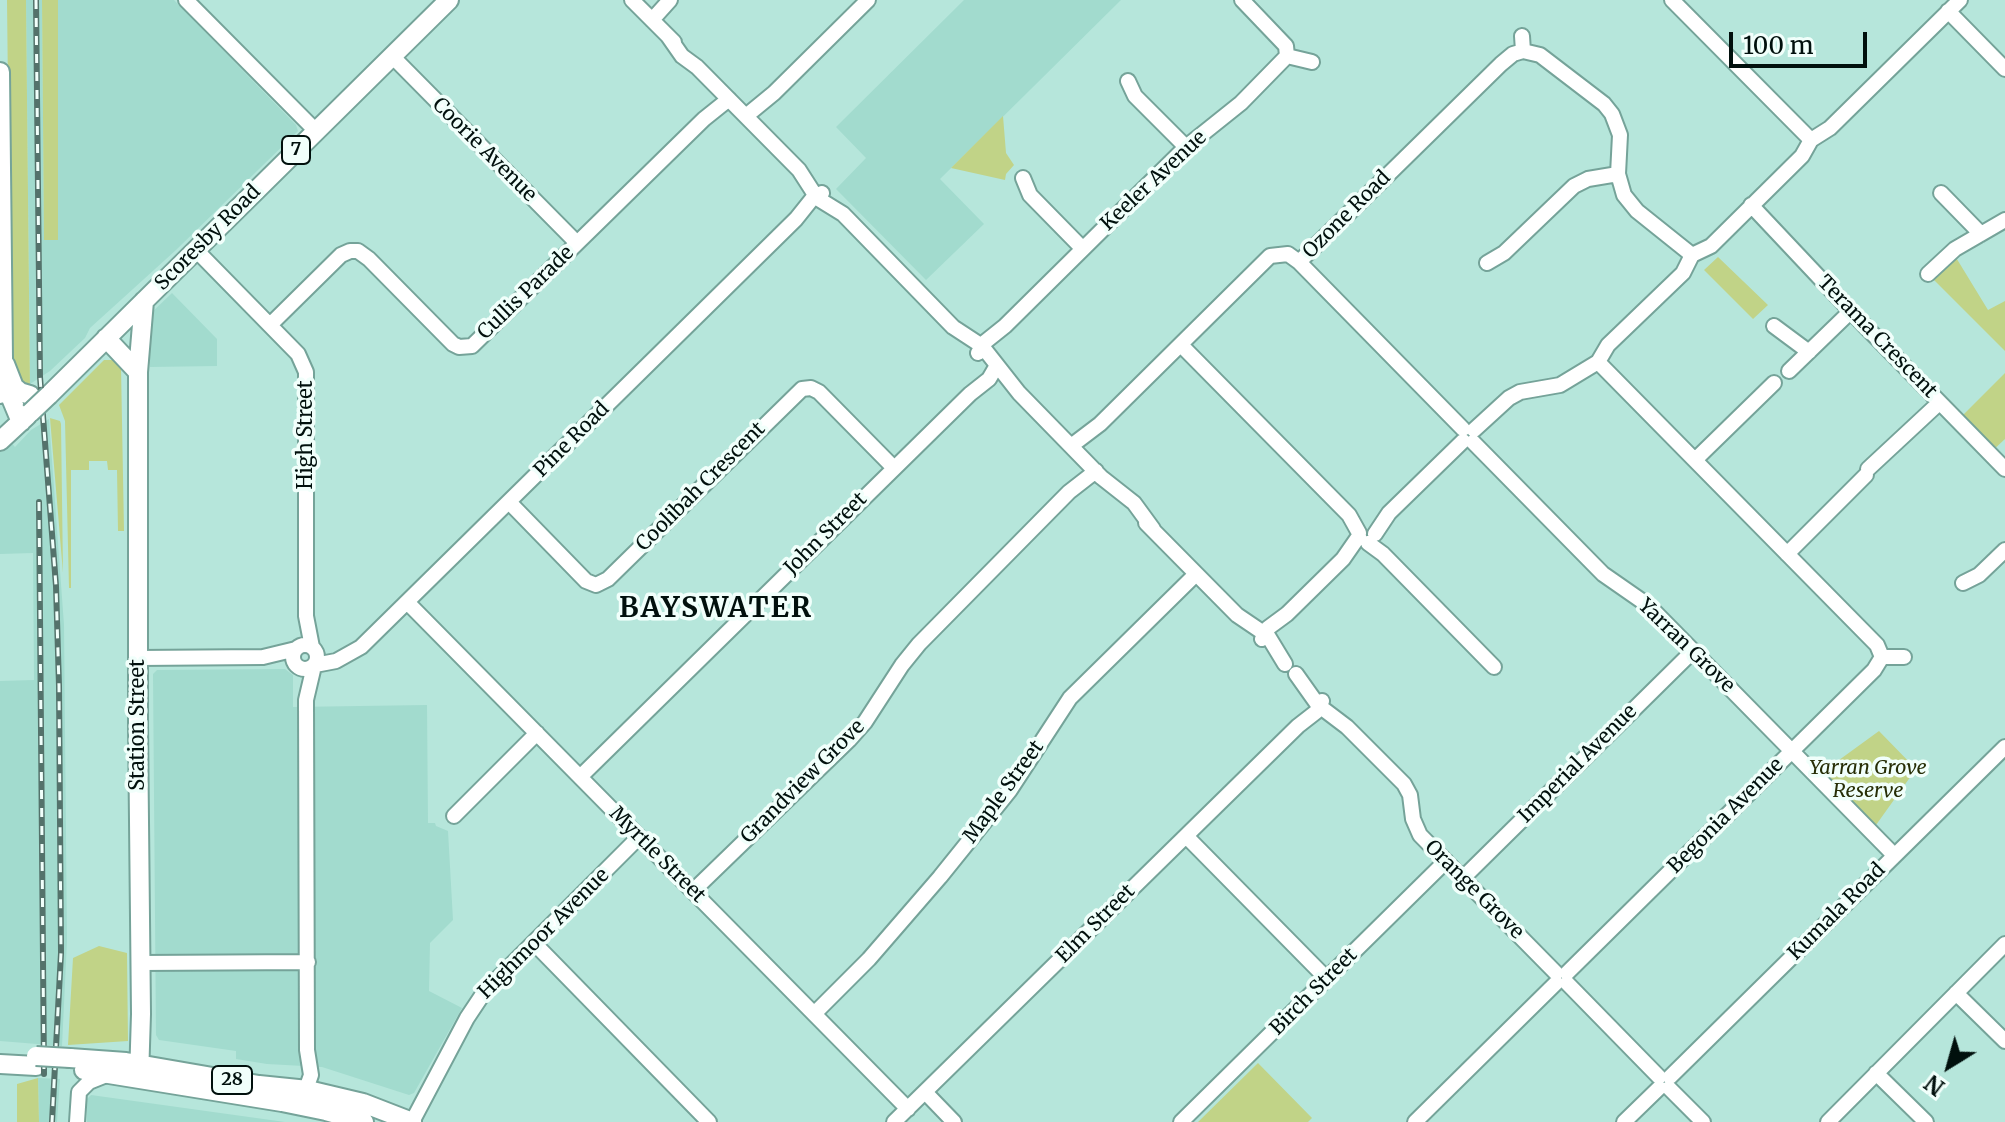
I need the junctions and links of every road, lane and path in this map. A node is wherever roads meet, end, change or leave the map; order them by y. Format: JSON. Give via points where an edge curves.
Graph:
{"nodes":[{"id":1,"x":186,"y":0,"type":"edge"},
{"id":2,"x":632,"y":0,"type":"edge"},
{"id":3,"x":669,"y":0,"type":"edge"},
{"id":4,"x":868,"y":0,"type":"edge"},
{"id":5,"x":1242,"y":0,"type":"edge"},
{"id":6,"x":1672,"y":0,"type":"edge"},
{"id":7,"x":1960,"y":0,"type":"edge"},
{"id":8,"x":444,"y":1,"type":"edge"},
{"id":9,"x":1948,"y":11,"type":"junction"},
{"id":10,"x":650,"y":18,"type":"junction"},
{"id":11,"x":392,"y":56,"type":"junction"},
{"id":12,"x":1287,"y":56,"type":"junction"},
{"id":13,"x":1312,"y":62,"type":"dead end"},
{"id":14,"x":2005,"y":69,"type":"edge"},
{"id":15,"x":0,"y":72,"type":"edge"},
{"id":16,"x":1128,"y":81,"type":"dead end"},
{"id":17,"x":724,"y":93,"type":"junction"},
{"id":18,"x":748,"y":119,"type":"junction"},
{"id":19,"x":316,"y":131,"type":"junction"},
{"id":20,"x":1811,"y":140,"type":"junction"},
{"id":21,"x":1186,"y":147,"type":"junction"},
{"id":22,"x":1618,"y":174,"type":"junction"},
{"id":23,"x":1023,"y":178,"type":"dead end"},
{"id":24,"x":1941,"y":193,"type":"dead end"},
{"id":25,"x":819,"y":196,"type":"junction"},
{"id":26,"x":1751,"y":205,"type":"junction"},
{"id":27,"x":2005,"y":220,"type":"edge"},
{"id":28,"x":1981,"y":234,"type":"junction"},
{"id":29,"x":577,"y":243,"type":"junction"},
{"id":30,"x":1083,"y":249,"type":"junction"},
{"id":31,"x":196,"y":250,"type":"junction"},
{"id":32,"x":1692,"y":255,"type":"junction"},
{"id":33,"x":1299,"y":262,"type":"junction"},
{"id":34,"x":1487,"y":263,"type":"dead end"},
{"id":35,"x":1928,"y":274,"type":"dead end"},
{"id":36,"x":144,"y":301,"type":"junction"},
{"id":37,"x":1851,"y":311,"type":"junction"},
{"id":38,"x":270,"y":325,"type":"junction"},
{"id":39,"x":1774,"y":326,"type":"dead end"},
{"id":40,"x":111,"y":333,"type":"junction"},
{"id":41,"x":1181,"y":345,"type":"junction"},
{"id":42,"x":981,"y":350,"type":"junction"},
{"id":43,"x":1809,"y":352,"type":"junction"},
{"id":44,"x":1598,"y":362,"type":"junction"},
{"id":45,"x":139,"y":364,"type":"junction"},
{"id":46,"x":992,"y":371,"type":"junction"},
{"id":47,"x":1789,"y":371,"type":"dead end"},
{"id":48,"x":2,"y":376,"type":"edge"},
{"id":49,"x":1774,"y":383,"type":"dead end"},
{"id":50,"x":0,"y":402,"type":"edge"},
{"id":51,"x":1939,"y":403,"type":"junction"},
{"id":52,"x":23,"y":417,"type":"edge"},
{"id":53,"x":1468,"y":435,"type":"junction"},
{"id":54,"x":1074,"y":449,"type":"junction"},
{"id":55,"x":1695,"y":460,"type":"junction"},
{"id":56,"x":894,"y":468,"type":"junction"},
{"id":57,"x":2005,"y":469,"type":"edge"},
{"id":58,"x":1096,"y":472,"type":"junction"},
{"id":59,"x":509,"y":502,"type":"junction"},
{"id":60,"x":1367,"y":535,"type":"junction"},
{"id":61,"x":2005,"y":550,"type":"edge"},
{"id":62,"x":1787,"y":554,"type":"junction"},
{"id":63,"x":1196,"y":574,"type":"junction"},
{"id":64,"x":1963,"y":583,"type":"dead end"},
{"id":65,"x":407,"y":602,"type":"junction"},
{"id":66,"x":1265,"y":636,"type":"junction"},
{"id":67,"x":305,"y":648,"type":"junction"},
{"id":68,"x":1693,"y":651,"type":"junction"},
{"id":69,"x":345,"y":656,"type":"junction"},
{"id":70,"x":263,"y":657,"type":"junction"},
{"id":71,"x":1882,"y":657,"type":"junction"},
{"id":72,"x":1904,"y":657,"type":"dead end"},
{"id":73,"x":138,"y":658,"type":"junction"},
{"id":74,"x":306,"y":666,"type":"junction"},
{"id":75,"x":1494,"y":667,"type":"dead end"},
{"id":76,"x":1319,"y":704,"type":"junction"},
{"id":77,"x":537,"y":733,"type":"junction"},
{"id":78,"x":2005,"y":747,"type":"edge"},
{"id":79,"x":1792,"y":751,"type":"junction"},
{"id":80,"x":580,"y":777,"type":"junction"},
{"id":81,"x":454,"y":816,"type":"dead end"},
{"id":82,"x":1186,"y":836,"type":"junction"},
{"id":83,"x":639,"y":837,"type":"junction"},
{"id":84,"x":1894,"y":855,"type":"junction"},
{"id":85,"x":1446,"y":861,"type":"junction"},
{"id":86,"x":1463,"y":878,"type":"junction"},
{"id":87,"x":693,"y":891,"type":"junction"},
{"id":88,"x":534,"y":943,"type":"junction"},
{"id":89,"x":2005,"y":944,"type":"edge"},
{"id":90,"x":308,"y":962,"type":"junction"},
{"id":91,"x":140,"y":963,"type":"junction"},
{"id":92,"x":1561,"y":978,"type":"junction"},
{"id":93,"x":1327,"y":979,"type":"junction"},
{"id":94,"x":1956,"y":993,"type":"junction"},
{"id":95,"x":814,"y":1014,"type":"junction"},
{"id":96,"x":2005,"y":1041,"type":"edge"},
{"id":97,"x":0,"y":1053,"type":"edge"},
{"id":98,"x":36,"y":1061,"type":"junction"},
{"id":99,"x":70,"y":1063,"type":"junction"},
{"id":100,"x":0,"y":1064,"type":"edge"},
{"id":101,"x":140,"y":1072,"type":"junction"},
{"id":102,"x":109,"y":1073,"type":"junction"},
{"id":103,"x":1876,"y":1073,"type":"junction"},
{"id":104,"x":1664,"y":1082,"type":"junction"},
{"id":105,"x":925,"y":1092,"type":"junction"},
{"id":106,"x":301,"y":1101,"type":"junction"},
{"id":107,"x":908,"y":1109,"type":"junction"},
{"id":108,"x":357,"y":1121,"type":"edge"},
{"id":109,"x":77,"y":1122,"type":"edge"},
{"id":110,"x":412,"y":1122,"type":"edge"},
{"id":111,"x":709,"y":1122,"type":"edge"},
{"id":112,"x":894,"y":1122,"type":"edge"},
{"id":113,"x":954,"y":1122,"type":"edge"},
{"id":114,"x":1181,"y":1122,"type":"edge"},
{"id":115,"x":1415,"y":1122,"type":"edge"},
{"id":116,"x":1624,"y":1122,"type":"edge"},
{"id":117,"x":1703,"y":1122,"type":"edge"},
{"id":118,"x":1828,"y":1122,"type":"edge"},
{"id":119,"x":1926,"y":1122,"type":"edge"}],
"edges":[{"from":1,"to":19,"type":"street"},
{"from":2,"to":10,"type":"street","name":"Orange Grove"},
{"from":3,"to":10,"type":"street"},
{"from":4,"to":18,"type":"street"},
{"from":5,"to":12,"type":"street","via":[[1286,46]]},
{"from":6,"to":20,"type":"street"},
{"from":7,"to":9,"type":"street"},
{"from":8,"to":11,"type":"main road","name":"Scoresby Road","number":"7"},
{"from":9,"to":14,"type":"street"},
{"from":9,"to":20,"type":"street","via":[[1830,128]]},
{"from":10,"to":17,"type":"street","name":"Orange Grove"},
{"from":11,"to":19,"type":"main road","name":"Scoresby Road","number":"7"},
{"from":11,"to":29,"type":"street","name":"Coorie Avenue"},
{"from":12,"to":13,"type":"street"},
{"from":12,"to":21,"type":"street","name":"Keeler Avenue","via":[[1241,103]]},
{"from":15,"to":48,"type":"main road"},
{"from":16,"to":21,"type":"street","via":[[1135,96]]},
{"from":17,"to":18,"type":"street","name":"Orange Grove"},
{"from":17,"to":29,"type":"street","name":"Cullis Parade"},
{"from":18,"to":25,"type":"street","name":"Orange Grove","via":[[812,178]]},
{"from":19,"to":31,"type":"main road","name":"Scoresby Road","number":"7"},
{"from":20,"to":26,"type":"street","via":[[1802,156]]},
{"from":21,"to":30,"type":"street","name":"Keeler Avenue"},
{"from":22,"to":32,"type":"street","name":"Ozone Road","via":[[1632,206]]},
{"from":22,"to":33,"type":"street","name":"Ozone Road","via":[[1621,138],[1612,114],[1523,44]]},
{"from":22,"to":34,"type":"street","via":[[1574,186]]},
{"from":23,"to":30,"type":"street","via":[[1030,195]]},
{"from":24,"to":28,"type":"street"},
{"from":25,"to":42,"type":"street","name":"Orange Grove","via":[[836,203]]},
{"from":25,"to":59,"type":"street","name":"Pine Road"},
{"from":26,"to":32,"type":"street","via":[[1711,246]]},
{"from":26,"to":37,"type":"street","name":"Terama Crescent"},
{"from":27,"to":28,"type":"street"},
{"from":28,"to":35,"type":"street"},
{"from":29,"to":38,"type":"street","name":"Cullis Parade","via":[[472,346],[453,344],[358,251],[341,255]]},
{"from":30,"to":42,"type":"street","name":"Keeler Avenue"},
{"from":31,"to":36,"type":"main road","name":"Scoresby Road","number":"7"},
{"from":31,"to":38,"type":"street","name":"High Street"},
{"from":32,"to":44,"type":"street","via":[[1683,273],[1608,345]]},
{"from":33,"to":41,"type":"street","name":"Ozone Road","via":[[1288,254],[1270,256]]},
{"from":33,"to":53,"type":"street","name":"Yarran Grove"},
{"from":36,"to":40,"type":"main road","name":"Scoresby Road","number":"7"},
{"from":36,"to":45,"type":"main road","name":"Station Street"},
{"from":37,"to":43,"type":"street"},
{"from":37,"to":51,"type":"street","name":"Terama Crescent"},
{"from":38,"to":67,"type":"street","name":"High Street","via":[[298,354],[306,372]]},
{"from":39,"to":43,"type":"street"},
{"from":40,"to":45,"type":"main road"},
{"from":40,"to":52,"type":"main road","name":"Scoresby Road","number":"7"},
{"from":41,"to":54,"type":"street","name":"Ozone Road"},
{"from":41,"to":60,"type":"street"},
{"from":42,"to":46,"type":"street","name":"Orange Grove"},
{"from":43,"to":47,"type":"street"},
{"from":44,"to":53,"type":"street","via":[[1560,385],[1509,398]]},
{"from":44,"to":55,"type":"street"},
{"from":45,"to":73,"type":"main road","name":"Station Street"},
{"from":46,"to":54,"type":"street","name":"Orange Grove"},
{"from":46,"to":56,"type":"street","name":"John Street"},
{"from":48,"to":52,"type":"main road"},
{"from":48,"to":52,"type":"main road","via":[[20,392]]},
{"from":49,"to":55,"type":"street"},
{"from":50,"to":52,"type":"main road"},
{"from":51,"to":57,"type":"street","name":"Terama Crescent"},
{"from":51,"to":62,"type":"street"},
{"from":53,"to":60,"type":"street"},
{"from":53,"to":68,"type":"street","name":"Yarran Grove","via":[[1603,574],[1649,606]]},
{"from":54,"to":58,"type":"street","name":"Orange Grove"},
{"from":55,"to":62,"type":"street"},
{"from":56,"to":59,"type":"street","name":"Coolibah Crescent","via":[[819,392],[802,389],[596,585],[586,581]]},
{"from":56,"to":80,"type":"street","name":"John Street"},
{"from":58,"to":63,"type":"street","name":"Orange Grove"},
{"from":58,"to":87,"type":"street","name":"Grandview Grove","via":[[1069,492],[919,644],[849,740]]},
{"from":59,"to":65,"type":"street","name":"Pine Road"},
{"from":60,"to":66,"type":"street"},
{"from":60,"to":75,"type":"street"},
{"from":61,"to":64,"type":"street"},
{"from":62,"to":71,"type":"street","via":[[1877,645]]},
{"from":63,"to":66,"type":"street","name":"Orange Grove","via":[[1248,629]]},
{"from":63,"to":95,"type":"street","name":"Maple Street","via":[[1070,698],[1010,790],[869,959]]},
{"from":65,"to":69,"type":"street","name":"Pine Road"},
{"from":65,"to":77,"type":"street","name":"Myrtle Street"},
{"from":66,"to":76,"type":"street","name":"Orange Grove","via":[[1272,654],[1312,687]]},
{"from":67,"to":69,"type":"street"},
{"from":67,"to":70,"type":"street"},
{"from":67,"to":74,"type":"street","via":[[317,657]]},
{"from":67,"to":74,"type":"street","via":[[293,657]]},
{"from":68,"to":79,"type":"street","name":"Yarran Grove"},
{"from":68,"to":86,"type":"street","name":"Imperial Avenue"},
{"from":69,"to":74,"type":"street","name":"Pine Road"},
{"from":70,"to":73,"type":"street"},
{"from":70,"to":74,"type":"street"},
{"from":71,"to":72,"type":"street"},
{"from":71,"to":79,"type":"street","name":"Begonia Avenue"},
{"from":73,"to":91,"type":"main road","name":"Station Street"},
{"from":74,"to":90,"type":"street"},
{"from":76,"to":82,"type":"street","name":"Elm Street"},
{"from":76,"to":85,"type":"street","name":"Orange Grove","via":[[1338,713],[1404,784],[1417,830]]},
{"from":77,"to":80,"type":"street","name":"Myrtle Street"},
{"from":77,"to":81,"type":"street"},
{"from":78,"to":84,"type":"street","name":"Kumala Road"},
{"from":79,"to":84,"type":"street","name":"Yarran Grove"},
{"from":79,"to":92,"type":"street","name":"Begonia Avenue"},
{"from":80,"to":83,"type":"street","name":"Myrtle Street"},
{"from":82,"to":93,"type":"street"},
{"from":82,"to":105,"type":"street","name":"Elm Street"},
{"from":83,"to":87,"type":"street","name":"Myrtle Street"},
{"from":83,"to":88,"type":"street","name":"Highmoor Avenue"},
{"from":84,"to":104,"type":"street","name":"Kumala Road"},
{"from":85,"to":86,"type":"street","name":"Orange Grove"},
{"from":85,"to":93,"type":"street","name":"Birch Street"},
{"from":86,"to":92,"type":"street","name":"Orange Grove"},
{"from":87,"to":95,"type":"street","name":"Myrtle Street"},
{"from":88,"to":110,"type":"street","name":"Highmoor Avenue","via":[[476,1003]]},
{"from":88,"to":111,"type":"street"},
{"from":89,"to":94,"type":"street"},
{"from":90,"to":91,"type":"street"},
{"from":90,"to":106,"type":"street"},
{"from":91,"to":101,"type":"main road","name":"Station Street"},
{"from":92,"to":104,"type":"street","name":"Orange Grove"},
{"from":92,"to":115,"type":"street","name":"Begonia Avenue"},
{"from":93,"to":114,"type":"street","name":"Birch Street"},
{"from":94,"to":96,"type":"street"},
{"from":94,"to":103,"type":"street"},
{"from":95,"to":107,"type":"street","name":"Myrtle Street"},
{"from":97,"to":98,"type":"main road","number":"28"},
{"from":98,"to":99,"type":"main road","number":"28"},
{"from":98,"to":100,"type":"main road","number":"28"},
{"from":99,"to":101,"type":"main road","number":"28"},
{"from":99,"to":102,"type":"main road","number":"28"},
{"from":101,"to":102,"type":"main road","number":"28"},
{"from":101,"to":106,"type":"main road","number":"28"},
{"from":102,"to":109,"type":"street","via":[[79,1092]]},
{"from":103,"to":118,"type":"street"},
{"from":103,"to":119,"type":"street"},
{"from":104,"to":116,"type":"street","name":"Kumala Road"},
{"from":104,"to":117,"type":"street","name":"Orange Grove"},
{"from":105,"to":107,"type":"street","name":"Elm Street"},
{"from":105,"to":113,"type":"street"},
{"from":106,"to":108,"type":"main road","number":"28"},
{"from":106,"to":110,"type":"main road","number":"28","via":[[363,1103]]},
{"from":107,"to":112,"type":"street","name":"Elm Street"}]}
